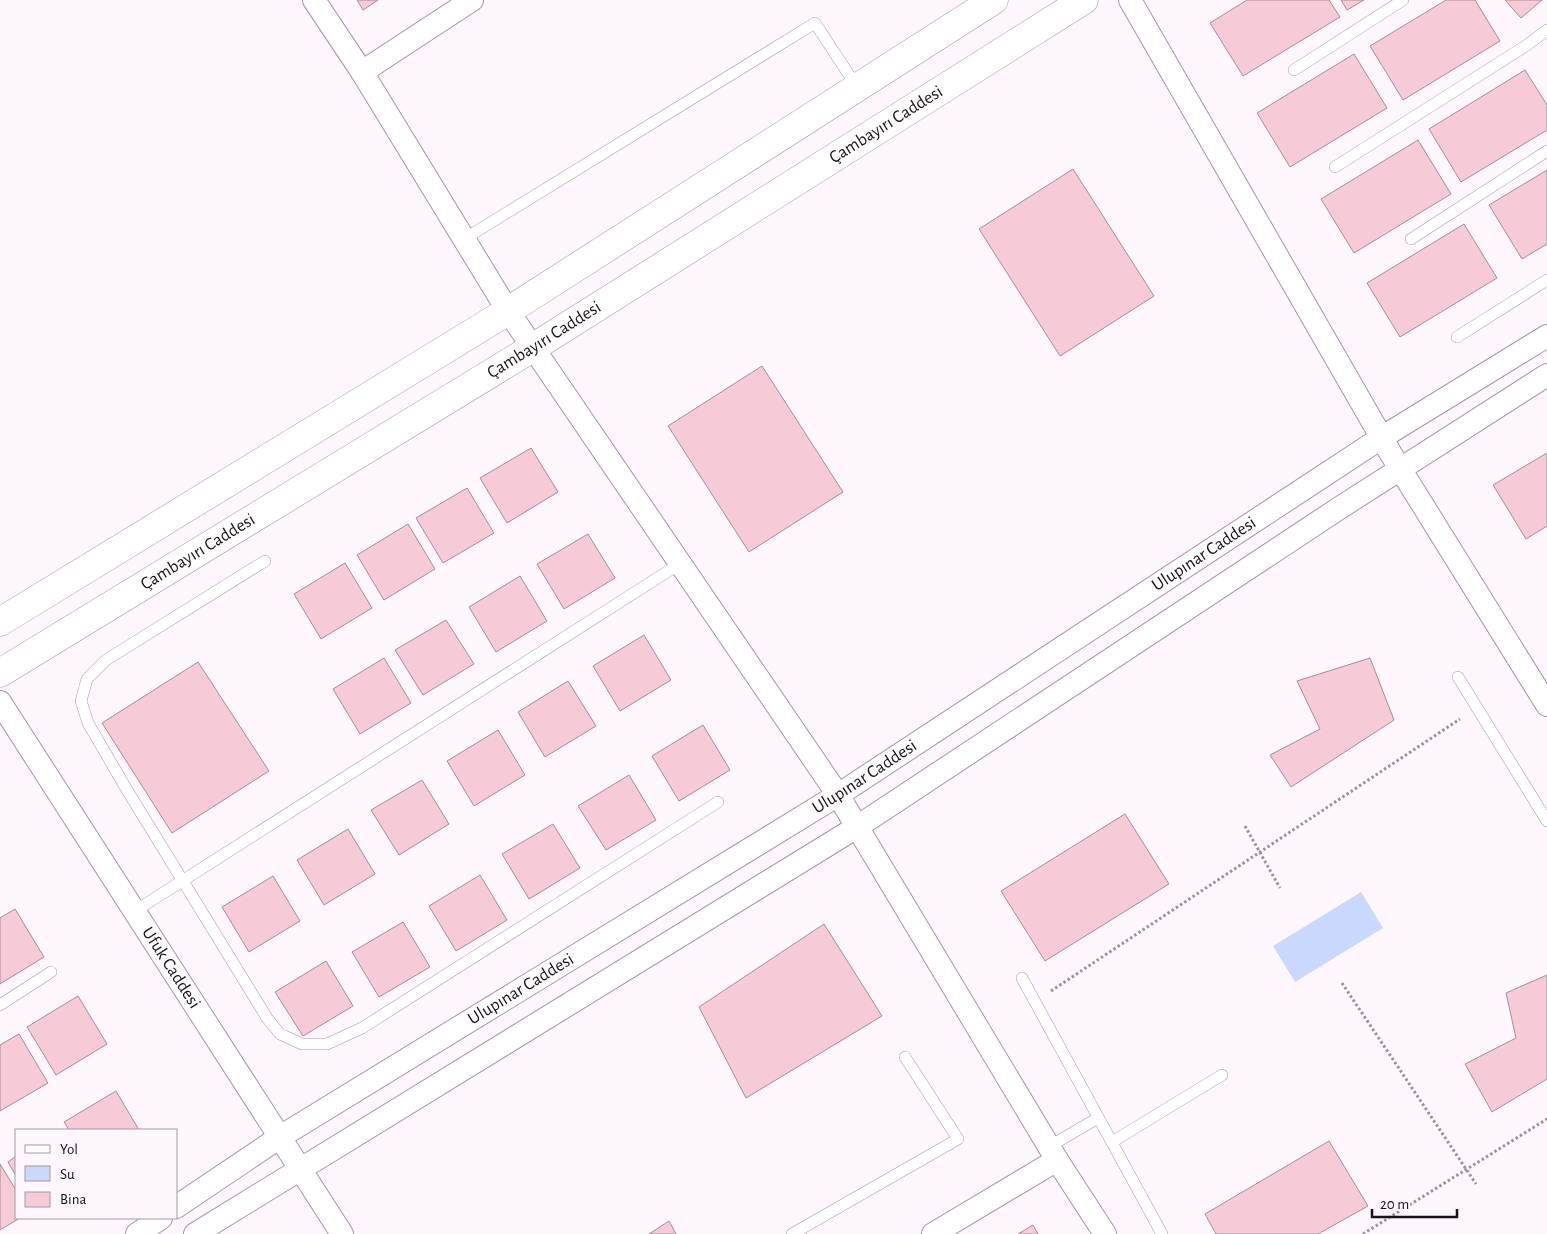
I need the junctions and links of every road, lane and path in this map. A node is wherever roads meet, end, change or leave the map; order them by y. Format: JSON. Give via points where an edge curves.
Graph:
{"nodes":[{"id":1,"x":314,"y":0,"type":"edge"},
{"id":2,"x":472,"y":0,"type":"edge"},
{"id":3,"x":994,"y":0,"type":"edge"},
{"id":4,"x":1084,"y":0,"type":"edge"},
{"id":5,"x":1130,"y":0,"type":"edge"},
{"id":6,"x":1403,"y":0,"type":"edge"},
{"id":7,"x":1547,"y":30,"type":"edge"},
{"id":8,"x":1294,"y":70,"type":"dead end"},
{"id":9,"x":362,"y":72,"type":"junction"},
{"id":10,"x":857,"y":87,"type":"junction"},
{"id":11,"x":1547,"y":151,"type":"edge"},
{"id":12,"x":1335,"y":167,"type":"dead end"},
{"id":13,"x":464,"y":239,"type":"junction"},
{"id":14,"x":1411,"y":239,"type":"dead end"},
{"id":15,"x":1547,"y":280,"type":"edge"},
{"id":16,"x":508,"y":311,"type":"junction"},
{"id":17,"x":1547,"y":336,"type":"edge"},
{"id":18,"x":1457,"y":337,"type":"dead end"},
{"id":19,"x":534,"y":347,"type":"junction"},
{"id":20,"x":1547,"y":375,"type":"edge"},
{"id":21,"x":1381,"y":438,"type":"junction"},
{"id":22,"x":1401,"y":470,"type":"junction"},
{"id":23,"x":265,"y":561,"type":"dead end"},
{"id":24,"x":681,"y":563,"type":"junction"},
{"id":25,"x":0,"y":622,"type":"edge"},
{"id":26,"x":0,"y":673,"type":"edge"},
{"id":27,"x":1458,"y":677,"type":"dead end"},
{"id":28,"x":0,"y":702,"type":"edge"},
{"id":29,"x":1547,"y":706,"type":"edge"},
{"id":30,"x":1477,"y":708,"type":"junction"},
{"id":31,"x":838,"y":795,"type":"junction"},
{"id":32,"x":718,"y":802,"type":"dead end"},
{"id":33,"x":1547,"y":821,"type":"edge"},
{"id":34,"x":1245,"y":826,"type":"dead end"},
{"id":35,"x":856,"y":827,"type":"junction"},
{"id":36,"x":1260,"y":852,"type":"junction"},
{"id":37,"x":184,"y":882,"type":"junction"},
{"id":38,"x":1280,"y":888,"type":"dead end"},
{"id":39,"x":134,"y":911,"type":"junction"},
{"id":40,"x":51,"y":972,"type":"dead end"},
{"id":41,"x":1022,"y":978,"type":"dead end"},
{"id":42,"x":1342,"y":983,"type":"dead end"},
{"id":43,"x":1034,"y":1002,"type":"junction"},
{"id":44,"x":0,"y":1005,"type":"edge"},
{"id":45,"x":905,"y":1057,"type":"dead end"},
{"id":46,"x":1222,"y":1075,"type":"dead end"},
{"id":47,"x":1098,"y":1118,"type":"junction"},
{"id":48,"x":1547,"y":1120,"type":"edge"},
{"id":49,"x":280,"y":1137,"type":"junction"},
{"id":50,"x":1112,"y":1142,"type":"junction"},
{"id":51,"x":1053,"y":1153,"type":"junction"},
{"id":52,"x":301,"y":1169,"type":"junction"},
{"id":53,"x":1466,"y":1170,"type":"junction"},
{"id":54,"x":1476,"y":1184,"type":"dead end"},
{"id":55,"x":178,"y":1207,"type":"edge"},
{"id":56,"x":160,"y":1219,"type":"edge"},
{"id":57,"x":137,"y":1234,"type":"edge"},
{"id":58,"x":195,"y":1234,"type":"edge"},
{"id":59,"x":342,"y":1234,"type":"edge"},
{"id":60,"x":792,"y":1234,"type":"edge"},
{"id":61,"x":933,"y":1234,"type":"edge"},
{"id":62,"x":1105,"y":1234,"type":"edge"},
{"id":63,"x":1162,"y":1234,"type":"edge"},
{"id":64,"x":1362,"y":1234,"type":"edge"}],
"edges":[{"from":1,"to":9,"type":"street"},
{"from":2,"to":9,"type":"street"},
{"from":3,"to":10,"type":"main road"},
{"from":4,"to":19,"type":"main road","name":"Çambayırı Caddesi"},
{"from":5,"to":21,"type":"street"},
{"from":6,"to":8,"type":"lane"},
{"from":7,"to":12,"type":"lane"},
{"from":9,"to":13,"type":"street"},
{"from":10,"to":13,"type":"lane","via":[[815,23]]},
{"from":10,"to":16,"type":"main road"},
{"from":11,"to":14,"type":"lane"},
{"from":13,"to":16,"type":"street"},
{"from":15,"to":18,"type":"lane"},
{"from":16,"to":19,"type":"street"},
{"from":16,"to":25,"type":"main road"},
{"from":17,"to":21,"type":"street","name":"Ulupınar Caddesi"},
{"from":19,"to":24,"type":"street"},
{"from":19,"to":26,"type":"main road","name":"Çambayırı Caddesi"},
{"from":20,"to":22,"type":"street","name":"Ulupınar Caddesi"},
{"from":21,"to":22,"type":"street"},
{"from":21,"to":31,"type":"street","name":"Ulupınar Caddesi"},
{"from":22,"to":29,"type":"street"},
{"from":22,"to":35,"type":"street","name":"Ulupınar Caddesi","via":[[1338,508]]},
{"from":23,"to":37,"type":"lane","via":[[106,660],[87,680],[81,701],[88,723],[126,790]]},
{"from":24,"to":31,"type":"street"},
{"from":24,"to":37,"type":"lane"},
{"from":27,"to":30,"type":"lane"},
{"from":28,"to":39,"type":"street","name":"Ufuk Caddesi"},
{"from":30,"to":33,"type":"lane"},
{"from":30,"to":36,"type":"path"},
{"from":31,"to":35,"type":"street"},
{"from":31,"to":49,"type":"street","name":"Ulupınar Caddesi"},
{"from":32,"to":37,"type":"lane","via":[[362,1028],[327,1044],[302,1044],[280,1034],[247,988]]},
{"from":34,"to":36,"type":"path"},
{"from":35,"to":51,"type":"street"},
{"from":35,"to":52,"type":"street","name":"Ulupınar Caddesi"},
{"from":36,"to":38,"type":"path"},
{"from":36,"to":43,"type":"path"},
{"from":37,"to":39,"type":"lane"},
{"from":39,"to":49,"type":"street","name":"Ufuk Caddesi"},
{"from":40,"to":44,"type":"lane"},
{"from":41,"to":43,"type":"lane"},
{"from":42,"to":53,"type":"path"},
{"from":43,"to":47,"type":"lane"},
{"from":45,"to":60,"type":"lane","via":[[958,1139]]},
{"from":46,"to":50,"type":"lane"},
{"from":47,"to":50,"type":"lane"},
{"from":47,"to":51,"type":"lane"},
{"from":48,"to":53,"type":"path"},
{"from":49,"to":52,"type":"street","name":"Ufuk Caddesi"},
{"from":49,"to":55,"type":"street","name":"Ulupınar Caddesi"},
{"from":50,"to":63,"type":"lane"},
{"from":51,"to":61,"type":"street"},
{"from":51,"to":62,"type":"street"},
{"from":52,"to":58,"type":"street","name":"Ulupınar Caddesi"},
{"from":52,"to":59,"type":"street","name":"Ufuk Caddesi"},
{"from":53,"to":54,"type":"path"},
{"from":53,"to":64,"type":"path"},
{"from":56,"to":57,"type":"street"}]}
